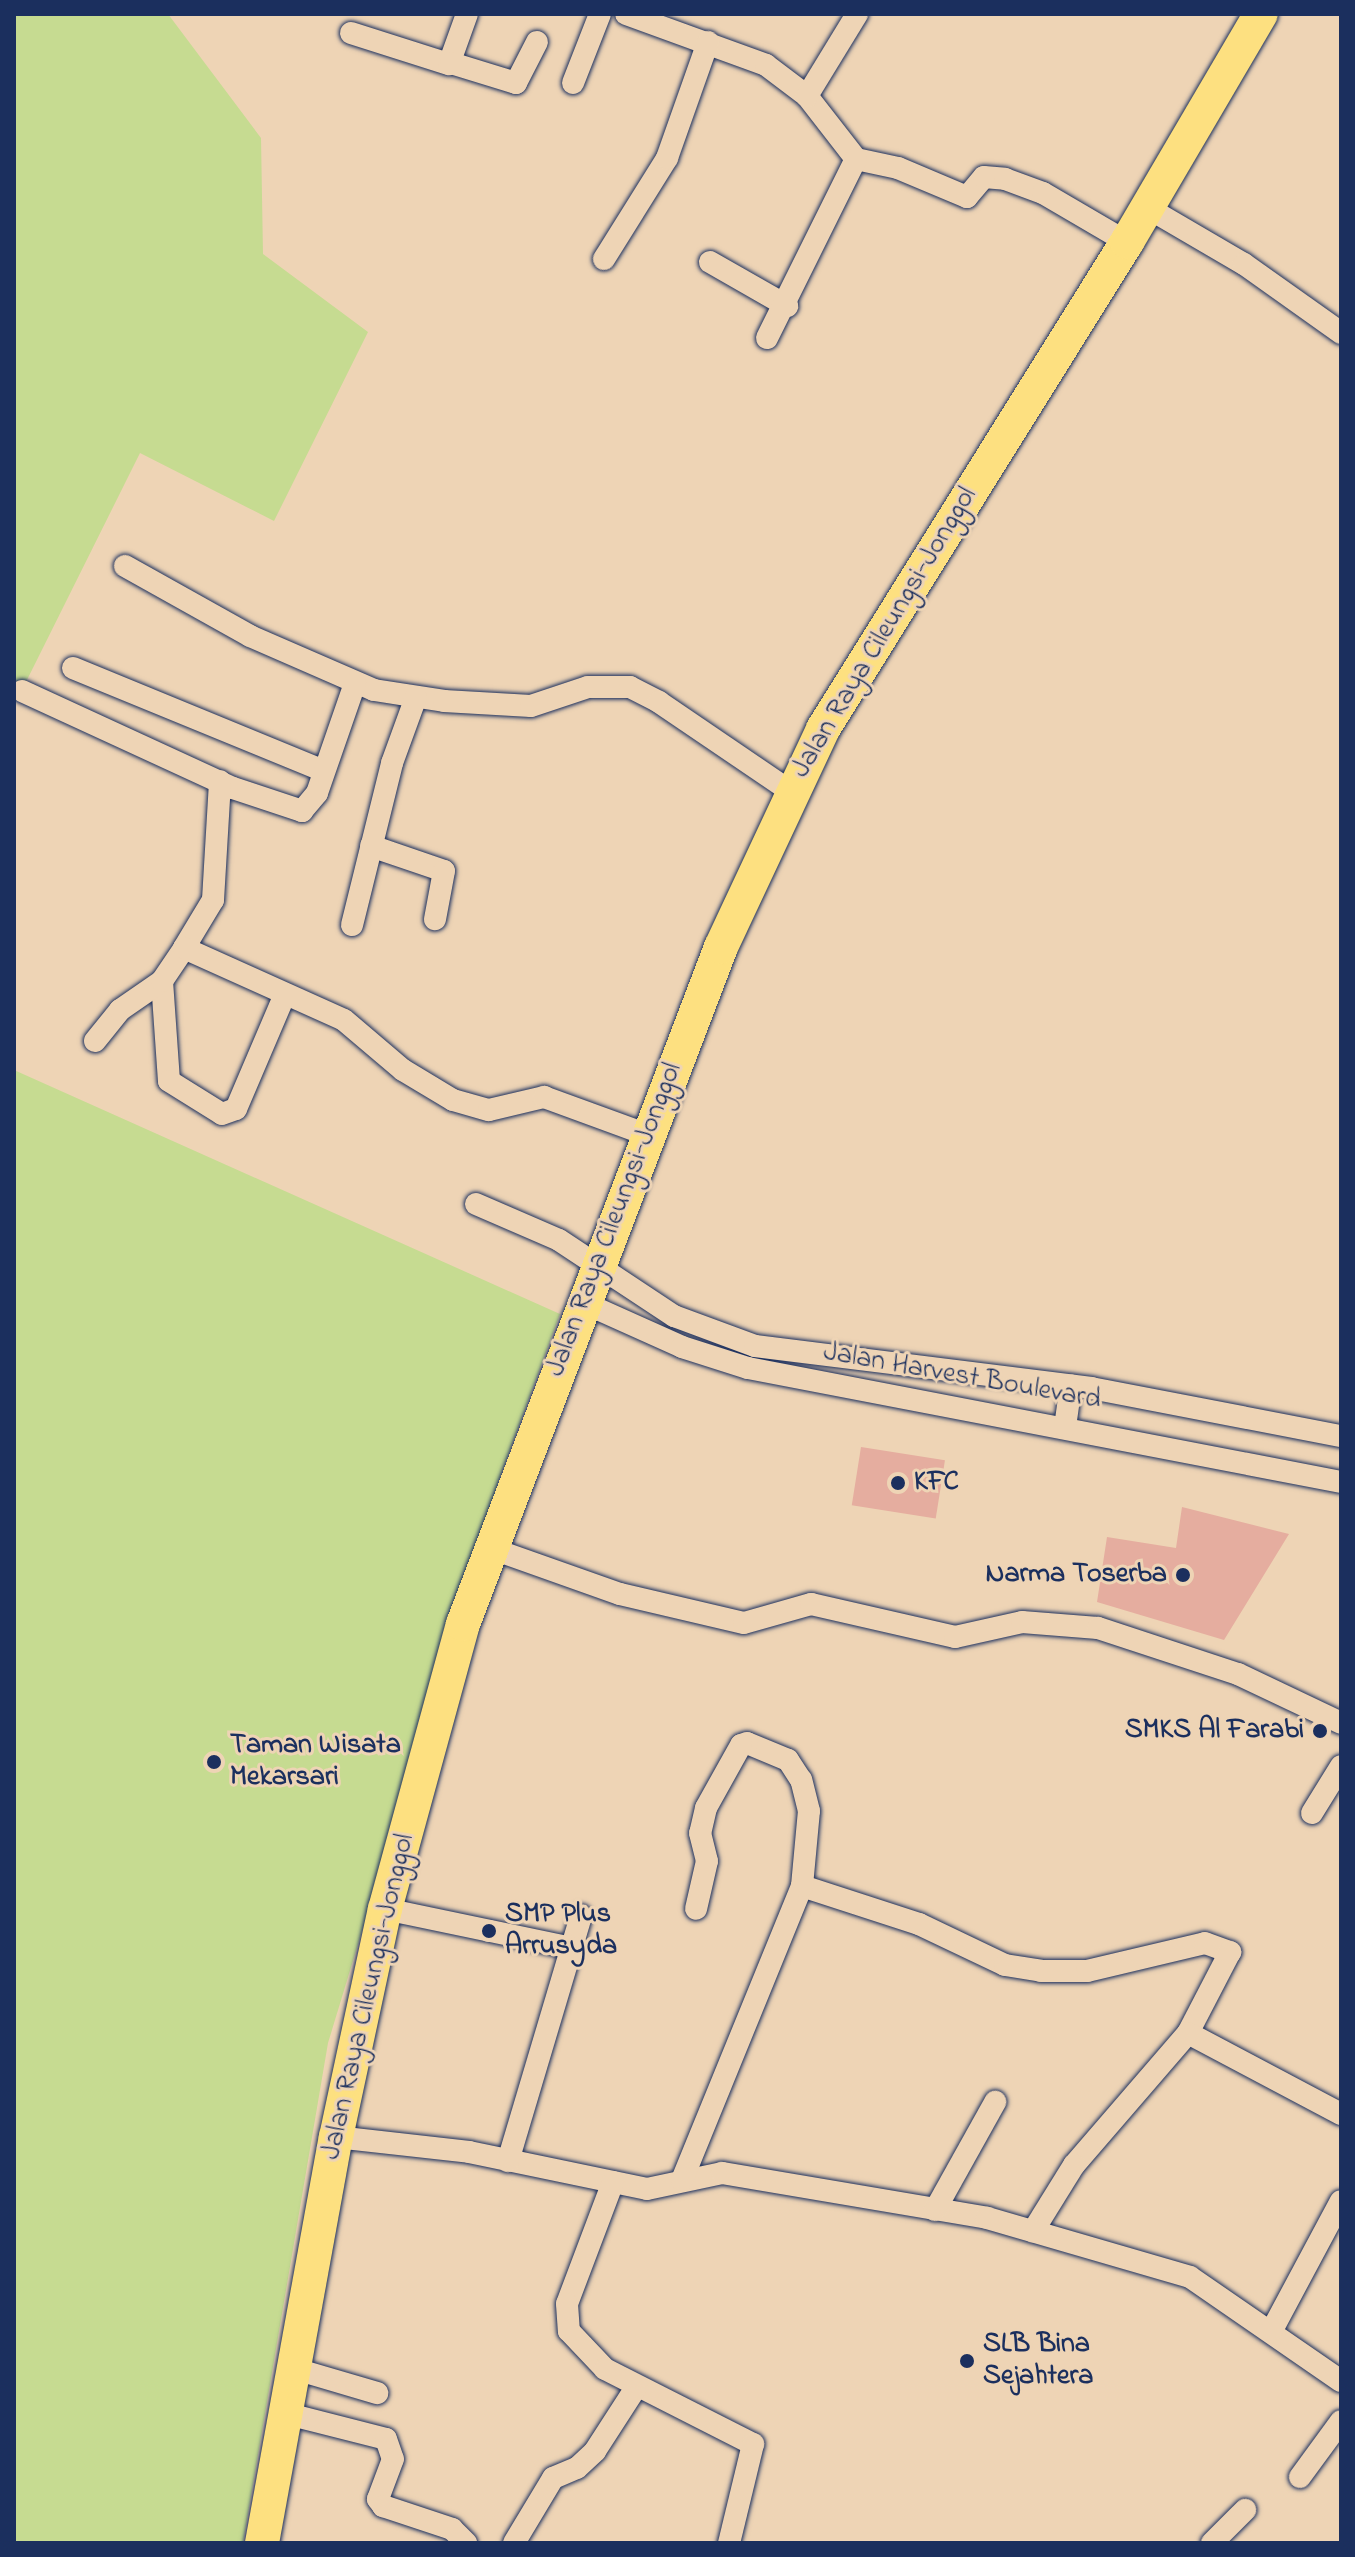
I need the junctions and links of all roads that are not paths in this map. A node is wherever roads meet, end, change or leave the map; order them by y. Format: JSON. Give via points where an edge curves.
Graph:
{"nodes":[{"id":1,"x":467,"y":14,"type":"edge"},
{"id":2,"x":600,"y":14,"type":"edge"},
{"id":3,"x":626,"y":14,"type":"edge"},
{"id":4,"x":857,"y":14,"type":"edge"},
{"id":5,"x":1261,"y":14,"type":"edge"},
{"id":6,"x":351,"y":33,"type":"dead end"},
{"id":7,"x":537,"y":42,"type":"dead end"},
{"id":8,"x":708,"y":42,"type":"junction"},
{"id":9,"x":451,"y":63,"type":"junction"},
{"id":10,"x":573,"y":83,"type":"dead end"},
{"id":11,"x":807,"y":96,"type":"junction"},
{"id":12,"x":856,"y":159,"type":"junction"},
{"id":13,"x":1148,"y":208,"type":"junction"},
{"id":14,"x":1127,"y":242,"type":"junction"},
{"id":15,"x":604,"y":259,"type":"dead end"},
{"id":16,"x":710,"y":262,"type":"dead end"},
{"id":17,"x":787,"y":306,"type":"junction"},
{"id":18,"x":1341,"y":333,"type":"edge"},
{"id":19,"x":767,"y":338,"type":"dead end"},
{"id":20,"x":125,"y":566,"type":"dead end"},
{"id":21,"x":73,"y":668,"type":"dead end"},
{"id":22,"x":355,"y":683,"type":"junction"},
{"id":23,"x":22,"y":691,"type":"dead end"},
{"id":24,"x":416,"y":697,"type":"junction"},
{"id":25,"x":324,"y":771,"type":"junction"},
{"id":26,"x":220,"y":781,"type":"junction"},
{"id":27,"x":790,"y":791,"type":"junction"},
{"id":28,"x":371,"y":846,"type":"junction"},
{"id":29,"x":435,"y":919,"type":"dead end"},
{"id":30,"x":352,"y":925,"type":"dead end"},
{"id":31,"x":184,"y":948,"type":"junction"},
{"id":32,"x":162,"y":981,"type":"junction"},
{"id":33,"x":285,"y":994,"type":"junction"},
{"id":34,"x":95,"y":1041,"type":"dead end"},
{"id":35,"x":648,"y":1135,"type":"junction"},
{"id":36,"x":476,"y":1204,"type":"dead end"},
{"id":37,"x":596,"y":1264,"type":"junction"},
{"id":38,"x":582,"y":1302,"type":"junction"},
{"id":39,"x":1071,"y":1385,"type":"junction"},
{"id":40,"x":1065,"y":1427,"type":"junction"},
{"id":41,"x":1341,"y":1436,"type":"edge"},
{"id":42,"x":1341,"y":1482,"type":"edge"},
{"id":43,"x":490,"y":1548,"type":"junction"},
{"id":44,"x":1341,"y":1723,"type":"edge"},
{"id":45,"x":1341,"y":1766,"type":"edge"},
{"id":46,"x":1312,"y":1813,"type":"dead end"},
{"id":47,"x":802,"y":1886,"type":"junction"},
{"id":48,"x":385,"y":1909,"type":"junction"},
{"id":49,"x":696,"y":1909,"type":"dead end"},
{"id":50,"x":581,"y":1916,"type":"dead end"},
{"id":51,"x":572,"y":1948,"type":"junction"},
{"id":52,"x":1188,"y":2033,"type":"junction"},
{"id":53,"x":995,"y":2102,"type":"dead end"},
{"id":54,"x":1341,"y":2114,"type":"edge"},
{"id":55,"x":336,"y":2137,"type":"junction"},
{"id":56,"x":508,"y":2161,"type":"junction"},
{"id":57,"x":682,"y":2180,"type":"junction"},
{"id":58,"x":613,"y":2182,"type":"junction"},
{"id":59,"x":1341,"y":2201,"type":"edge"},
{"id":60,"x":935,"y":2210,"type":"junction"},
{"id":61,"x":1033,"y":2231,"type":"junction"},
{"id":62,"x":1272,"y":2330,"type":"junction"},
{"id":63,"x":292,"y":2368,"type":"junction"},
{"id":64,"x":1341,"y":2381,"type":"edge"},
{"id":65,"x":637,"y":2386,"type":"junction"},
{"id":66,"x":377,"y":2393,"type":"dead end"},
{"id":67,"x":284,"y":2413,"type":"junction"},
{"id":68,"x":1341,"y":2421,"type":"edge"},
{"id":69,"x":1300,"y":2477,"type":"dead end"},
{"id":70,"x":1245,"y":2510,"type":"dead end"},
{"id":71,"x":262,"y":2543,"type":"edge"},
{"id":72,"x":466,"y":2543,"type":"edge"},
{"id":73,"x":514,"y":2543,"type":"edge"},
{"id":74,"x":729,"y":2543,"type":"edge"},
{"id":75,"x":1212,"y":2543,"type":"edge"}],
"edges":[{"from":1,"to":9,"type":"street"},
{"from":2,"to":10,"type":"street"},
{"from":3,"to":8,"type":"street"},
{"from":4,"to":11,"type":"street"},
{"from":5,"to":13,"type":"main road","name":"Jalan Raya Cileungsi-Jonggol"},
{"from":6,"to":9,"type":"street"},
{"from":7,"to":9,"type":"street","via":[[523,74],[513,83]]},
{"from":8,"to":11,"type":"street","via":[[766,65]]},
{"from":8,"to":15,"type":"street","via":[[667,158]]},
{"from":11,"to":12,"type":"street"},
{"from":12,"to":14,"type":"street","via":[[898,168],[967,197],[984,177],[1015,182]]},
{"from":12,"to":17,"type":"street"},
{"from":13,"to":14,"type":"main road","name":"Jalan Raya Cileungsi-Jonggol"},
{"from":13,"to":18,"type":"street","via":[[1244,264]]},
{"from":14,"to":27,"type":"main road","name":"Jalan Raya Cileungsi-Jonggol","via":[[823,729]]},
{"from":16,"to":17,"type":"street"},
{"from":17,"to":19,"type":"street"},
{"from":20,"to":22,"type":"street","via":[[250,636]]},
{"from":21,"to":25,"type":"street"},
{"from":22,"to":24,"type":"street"},
{"from":22,"to":25,"type":"street"},
{"from":23,"to":26,"type":"street"},
{"from":24,"to":27,"type":"street","via":[[531,706],[588,687],[630,687]]},
{"from":24,"to":28,"type":"street"},
{"from":25,"to":26,"type":"street","via":[[311,803],[302,811]]},
{"from":26,"to":31,"type":"street","via":[[213,900]]},
{"from":27,"to":35,"type":"main road","name":"Jalan Raya Cileungsi-Jonggol","via":[[721,947]]},
{"from":28,"to":29,"type":"street","via":[[444,871]]},
{"from":28,"to":30,"type":"street"},
{"from":31,"to":32,"type":"street"},
{"from":31,"to":33,"type":"street"},
{"from":32,"to":33,"type":"street","via":[[169,1081],[222,1114],[236,1109]]},
{"from":32,"to":34,"type":"street","via":[[120,1010]]},
{"from":33,"to":35,"type":"street","via":[[344,1020],[403,1070],[453,1100],[489,1110],[544,1097]]},
{"from":35,"to":37,"type":"main road","name":"Jalan Raya Cileungsi-Jonggol"},
{"from":36,"to":37,"type":"street","name":"Jalan Harvest Boulevard","via":[[559,1240]]},
{"from":37,"to":38,"type":"main road","name":"Jalan Raya Cileungsi-Jonggol"},
{"from":37,"to":39,"type":"street","name":"Jalan Harvest Boulevard","via":[[674,1316],[755,1346]]},
{"from":38,"to":40,"type":"street","name":"Jalan Harvest Boulevard","via":[[682,1347],[748,1368]]},
{"from":38,"to":43,"type":"main road","name":"Jalan Raya Cileungsi-Jonggol"},
{"from":39,"to":40,"type":"street"},
{"from":39,"to":41,"type":"street","name":"Jalan Harvest Boulevard"},
{"from":40,"to":42,"type":"street","name":"Jalan Harvest Boulevard"},
{"from":43,"to":44,"type":"street","via":[[635,1598],[744,1623],[811,1604],[955,1637],[1022,1622],[1098,1628],[1238,1674]]},
{"from":43,"to":48,"type":"main road","name":"Jalan Raya Cileungsi-Jonggol","via":[[463,1624]]},
{"from":45,"to":46,"type":"street"},
{"from":47,"to":49,"type":"street","via":[[809,1811],[801,1780],[788,1760],[747,1743],[706,1808],[700,1833],[707,1861]]},
{"from":47,"to":52,"type":"street","via":[[919,1924],[1005,1965],[1041,1971],[1087,1971],[1205,1943],[1226,1948],[1230,1958]]},
{"from":47,"to":57,"type":"street"},
{"from":48,"to":51,"type":"street"},
{"from":48,"to":55,"type":"main road","name":"Jalan Raya Cileungsi-Jonggol"},
{"from":50,"to":51,"type":"street"},
{"from":51,"to":56,"type":"street"},
{"from":52,"to":54,"type":"street"},
{"from":52,"to":61,"type":"street","via":[[1074,2165]]},
{"from":53,"to":60,"type":"street"},
{"from":55,"to":56,"type":"street"},
{"from":55,"to":63,"type":"main road","name":"Jalan Raya Cileungsi-Jonggol"},
{"from":56,"to":58,"type":"street"},
{"from":57,"to":58,"type":"street","via":[[647,2189]]},
{"from":57,"to":60,"type":"street","via":[[722,2173]]},
{"from":58,"to":65,"type":"street","via":[[566,2316],[572,2336],[591,2359]]},
{"from":59,"to":62,"type":"street"},
{"from":60,"to":61,"type":"street"},
{"from":61,"to":62,"type":"street","via":[[1179,2272]]},
{"from":62,"to":64,"type":"street"},
{"from":63,"to":66,"type":"street"},
{"from":63,"to":67,"type":"main road","name":"Jalan Raya Cileungsi-Jonggol"},
{"from":65,"to":73,"type":"street","via":[[595,2451],[577,2468],[553,2478]]},
{"from":65,"to":74,"type":"street","via":[[753,2444]]},
{"from":67,"to":71,"type":"main road","name":"Jalan Raya Cileungsi-Jonggol"},
{"from":67,"to":72,"type":"street","via":[[386,2439],[393,2459],[378,2499],[383,2506],[452,2529]]},
{"from":68,"to":69,"type":"street"},
{"from":70,"to":75,"type":"street"}]}
